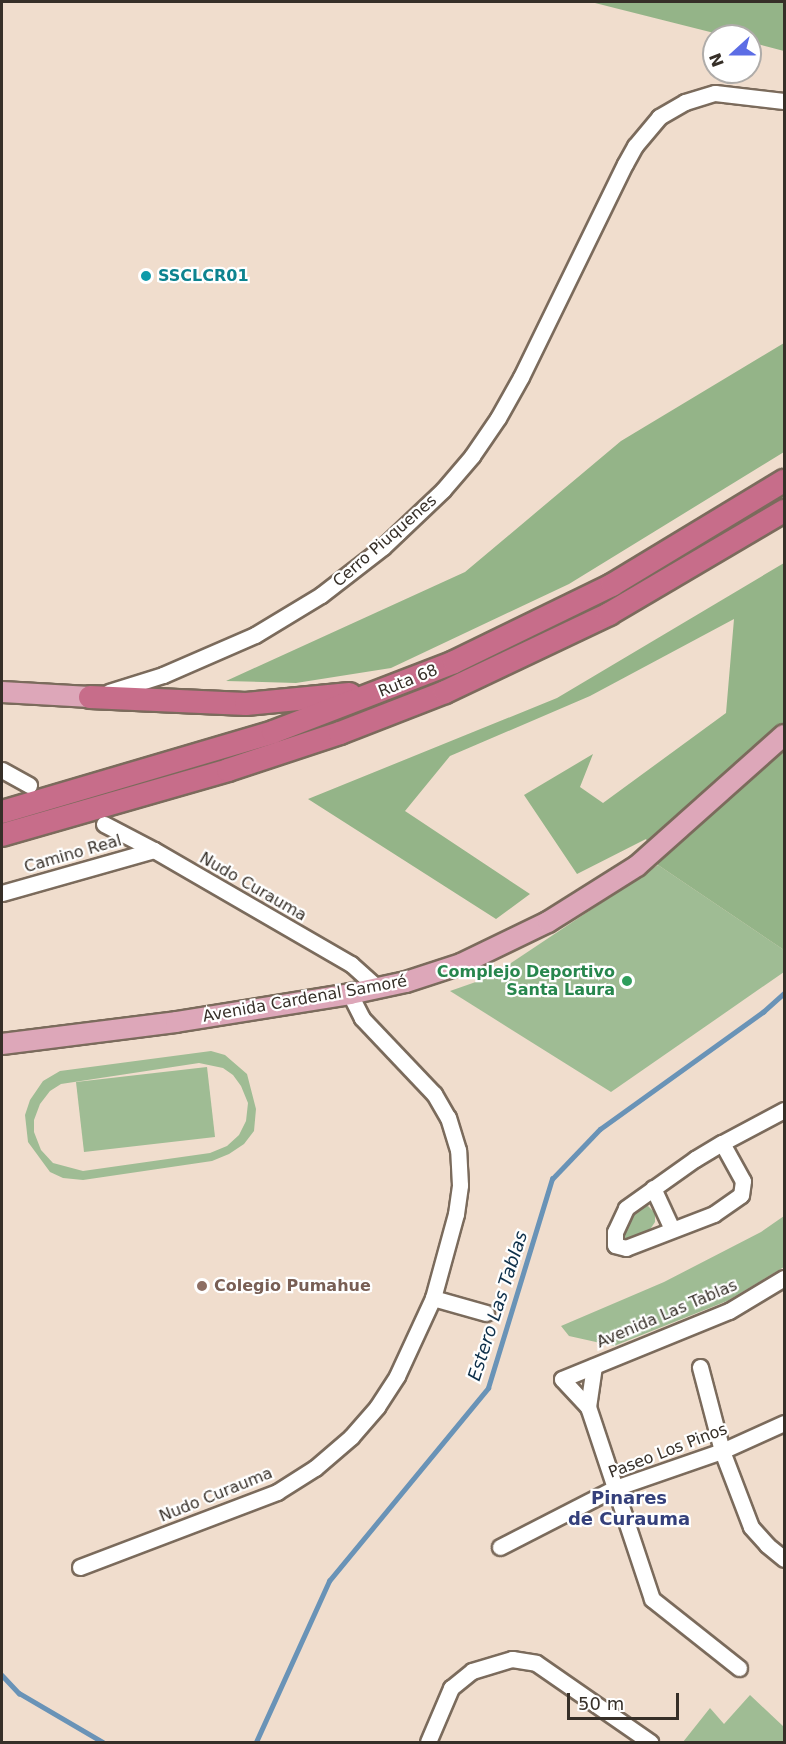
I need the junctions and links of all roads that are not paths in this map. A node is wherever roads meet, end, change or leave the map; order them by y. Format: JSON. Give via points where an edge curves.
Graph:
{"nodes":[{"id":1,"x":784,"y":101,"type":"edge"},
{"id":2,"x":784,"y":481,"type":"edge"},
{"id":3,"x":784,"y":511,"type":"edge"},
{"id":4,"x":410,"y":681,"type":"junction"},
{"id":5,"x":2,"y":692,"type":"edge"},
{"id":6,"x":90,"y":697,"type":"junction"},
{"id":7,"x":784,"y":735,"type":"edge"},
{"id":8,"x":2,"y":770,"type":"edge"},
{"id":9,"x":29,"y":785,"type":"dead end"},
{"id":10,"x":2,"y":812,"type":"edge"},
{"id":11,"x":104,"y":824,"type":"dead end"},
{"id":12,"x":2,"y":836,"type":"edge"},
{"id":13,"x":154,"y":850,"type":"junction"},
{"id":14,"x":2,"y":893,"type":"edge"},
{"id":15,"x":378,"y":988,"type":"junction"},
{"id":16,"x":350,"y":994,"type":"junction"},
{"id":17,"x":2,"y":1044,"type":"edge"},
{"id":18,"x":784,"y":1110,"type":"edge"},
{"id":19,"x":722,"y":1143,"type":"junction"},
{"id":20,"x":653,"y":1188,"type":"junction"},
{"id":21,"x":672,"y":1229,"type":"junction"},
{"id":22,"x":784,"y":1278,"type":"edge"},
{"id":23,"x":433,"y":1298,"type":"junction"},
{"id":24,"x":486,"y":1313,"type":"dead end"},
{"id":25,"x":594,"y":1366,"type":"junction"},
{"id":26,"x":700,"y":1366,"type":"dead end"},
{"id":27,"x":588,"y":1407,"type":"junction"},
{"id":28,"x":784,"y":1423,"type":"edge"},
{"id":29,"x":722,"y":1451,"type":"junction"},
{"id":30,"x":615,"y":1488,"type":"junction"},
{"id":31,"x":500,"y":1547,"type":"dead end"},
{"id":32,"x":784,"y":1559,"type":"edge"},
{"id":33,"x":80,"y":1567,"type":"dead end"},
{"id":34,"x":739,"y":1668,"type":"dead end"},
{"id":35,"x":428,"y":1742,"type":"edge"},
{"id":36,"x":650,"y":1743,"type":"edge"}],
"edges":[{"from":1,"to":6,"type":"street","name":"Cerro Piuquenes","via":[[715,93],[685,102],[659,117],[625,164],[498,418],[443,490],[383,547],[321,595],[255,635],[164,675]]},
{"from":2,"to":4,"type":"highway","name":"Ruta 68","via":[[612,585]]},
{"from":3,"to":12,"type":"highway","name":"Ruta 68","via":[[609,614],[445,692],[267,758]]},
{"from":4,"to":6,"type":"highway","via":[[314,699],[246,704]]},
{"from":4,"to":10,"type":"highway","name":"Ruta 68","via":[[228,747]]},
{"from":5,"to":6,"type":"main road","name":"Cerro Piuquenes"},
{"from":7,"to":15,"type":"main road","name":"Avenida Cardenal Samoré","via":[[637,866],[548,922],[461,964]]},
{"from":8,"to":9,"type":"street"},
{"from":11,"to":13,"type":"street","name":"Nudo Curauma"},
{"from":13,"to":14,"type":"street","name":"Camino Real"},
{"from":13,"to":15,"type":"street","name":"Nudo Curauma","via":[[351,964]]},
{"from":15,"to":16,"type":"main road","name":"Avenida Cardenal Samoré"},
{"from":16,"to":17,"type":"main road","name":"Avenida Cardenal Samoré"},
{"from":16,"to":23,"type":"street","name":"Nudo Curauma","via":[[362,1018],[434,1094],[448,1118],[458,1150],[460,1185],[456,1214]]},
{"from":18,"to":19,"type":"street"},
{"from":19,"to":20,"type":"street"},
{"from":19,"to":21,"type":"street","via":[[743,1181],[741,1195],[714,1214]]},
{"from":20,"to":21,"type":"street"},
{"from":20,"to":21,"type":"street","via":[[626,1208],[615,1232],[615,1245],[626,1248]]},
{"from":22,"to":25,"type":"street","name":"Avenida Las Tablas","via":[[729,1311]]},
{"from":23,"to":24,"type":"street"},
{"from":23,"to":33,"type":"street","name":"Nudo Curauma","via":[[397,1376],[377,1407],[351,1437],[315,1468],[277,1492]]},
{"from":25,"to":27,"type":"street"},
{"from":25,"to":27,"type":"street","name":"Avenida Las Tablas","via":[[562,1379]]},
{"from":26,"to":29,"type":"street"},
{"from":27,"to":30,"type":"street"},
{"from":28,"to":29,"type":"street","name":"Paseo Los Pinos"},
{"from":29,"to":30,"type":"street","name":"Paseo Los Pinos"},
{"from":29,"to":32,"type":"street","via":[[751,1527]]},
{"from":30,"to":31,"type":"street","name":"Paseo Los Pinos"},
{"from":30,"to":34,"type":"street","via":[[652,1599]]},
{"from":35,"to":36,"type":"street","via":[[451,1688],[472,1671],[512,1659],[536,1663]]}]}
